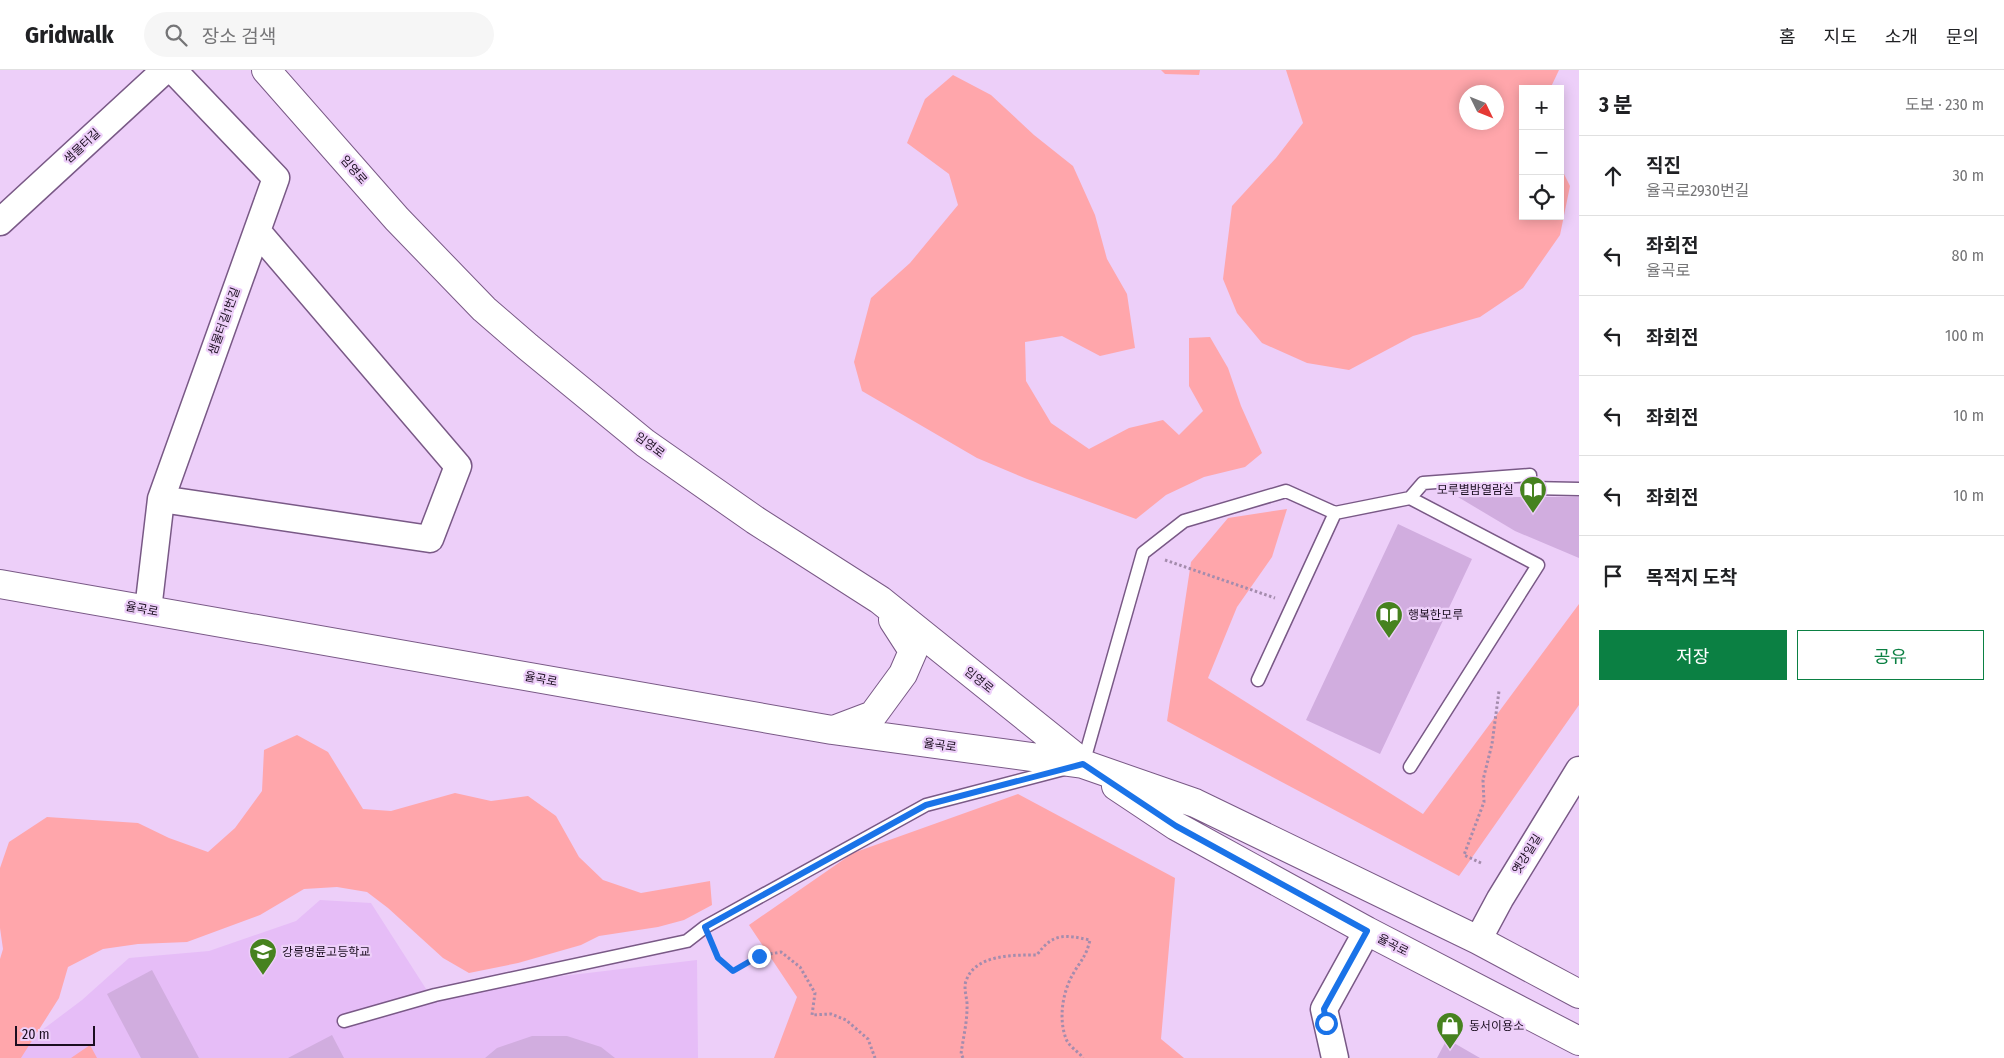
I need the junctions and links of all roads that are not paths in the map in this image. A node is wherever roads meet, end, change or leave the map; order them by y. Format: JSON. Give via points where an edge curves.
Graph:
{"nodes":[{"id":1,"x":165,"y":70,"type":"edge"},
{"id":2,"x":173,"y":70,"type":"edge"},
{"id":3,"x":266,"y":70,"type":"edge"},
{"id":4,"x":0,"y":222,"type":"edge"},
{"id":5,"x":257,"y":231,"type":"junction"},
{"id":6,"x":1579,"y":489,"type":"edge"},
{"id":7,"x":1410,"y":498,"type":"junction"},
{"id":8,"x":161,"y":499,"type":"junction"},
{"id":9,"x":1335,"y":513,"type":"junction"},
{"id":10,"x":0,"y":584,"type":"edge"},
{"id":11,"x":880,"y":600,"type":"junction"},
{"id":12,"x":148,"y":610,"type":"junction"},
{"id":13,"x":1258,"y":680,"type":"dead end"},
{"id":14,"x":832,"y":730,"type":"junction"},
{"id":15,"x":1083,"y":764,"type":"junction"},
{"id":16,"x":1410,"y":767,"type":"dead end"},
{"id":17,"x":1579,"y":770,"type":"edge"},
{"id":18,"x":1367,"y":931,"type":"junction"},
{"id":19,"x":1478,"y":940,"type":"junction"},
{"id":20,"x":1579,"y":994,"type":"edge"},
{"id":21,"x":344,"y":1021,"type":"dead end"},
{"id":22,"x":1579,"y":1041,"type":"edge"},
{"id":23,"x":1335,"y":1058,"type":"edge"}],
"edges":[{"from":1,"to":4,"type":"street","name":"샘물터길"},
{"from":2,"to":5,"type":"street","name":"샘물터길1번길","via":[[276,178]]},
{"from":3,"to":11,"type":"street","name":"임영로","via":[[396,219],[484,309],[645,443],[755,520]]},
{"from":5,"to":8,"type":"street","name":"샘물터길1번길"},
{"from":5,"to":8,"type":"street","via":[[458,466],[430,539]]},
{"from":6,"to":7,"type":"lane","via":[[1530,488],[1530,475],[1423,483]]},
{"from":7,"to":9,"type":"lane"},
{"from":7,"to":16,"type":"lane","via":[[1538,565]]},
{"from":8,"to":12,"type":"street","name":"샘물터길1번길"},
{"from":9,"to":13,"type":"lane"},
{"from":9,"to":15,"type":"lane","via":[[1286,491],[1184,521],[1143,553]]},
{"from":10,"to":12,"type":"street","name":"율곡로"},
{"from":11,"to":14,"type":"street","via":[[913,651],[903,674],[873,715]]},
{"from":11,"to":15,"type":"street","name":"임영로"},
{"from":12,"to":14,"type":"street","name":"율곡로"},
{"from":14,"to":15,"type":"street","name":"율곡로"},
{"from":15,"to":18,"type":"street","name":"율곡로","via":[[1176,826]]},
{"from":15,"to":19,"type":"street","name":"율곡로","via":[[1194,803]]},
{"from":15,"to":21,"type":"lane","via":[[926,805],[705,927],[687,941],[435,995]]},
{"from":17,"to":19,"type":"street","name":"옛강일길"},
{"from":18,"to":22,"type":"street","name":"율곡로"},
{"from":18,"to":23,"type":"street","via":[[1324,1009]]},
{"from":19,"to":20,"type":"street","name":"율곡로"}]}
